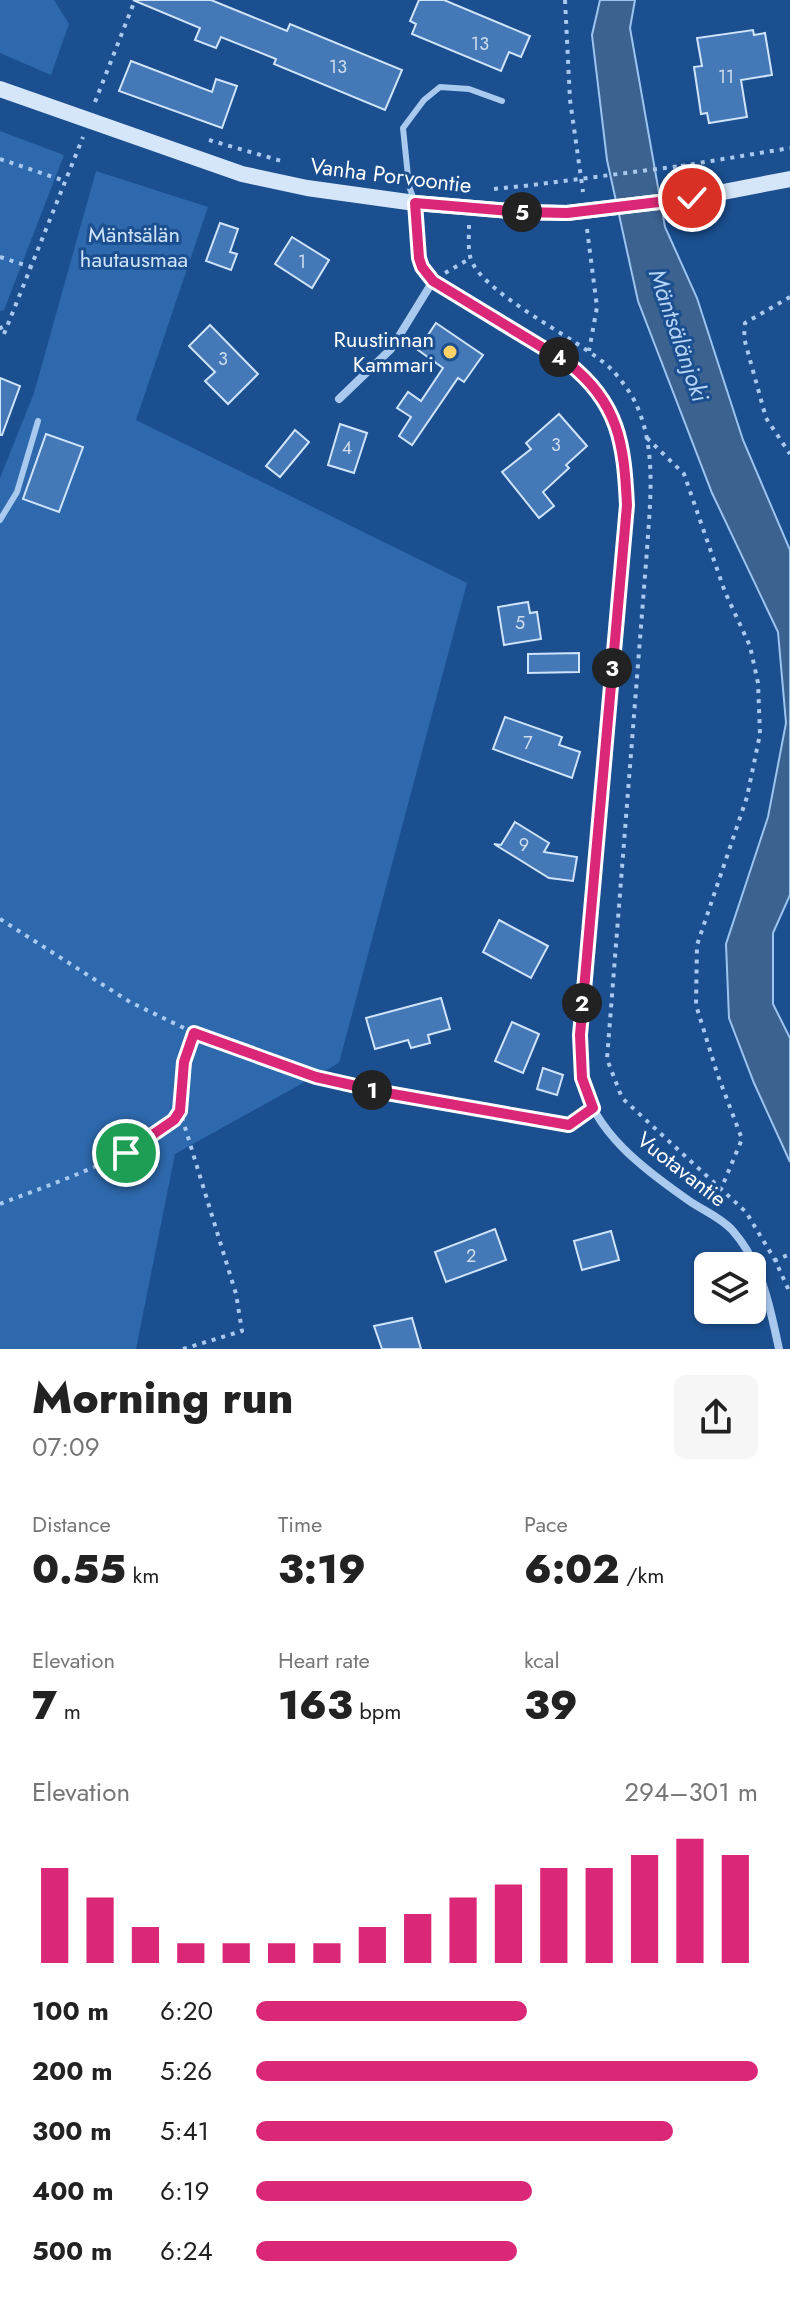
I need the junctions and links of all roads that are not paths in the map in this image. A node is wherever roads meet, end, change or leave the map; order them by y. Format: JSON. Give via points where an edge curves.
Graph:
{"nodes":[{"id":1,"x":0,"y":89,"type":"edge"},
{"id":2,"x":502,"y":101,"type":"dead end"},
{"id":3,"x":790,"y":179,"type":"edge"},
{"id":4,"x":415,"y":203,"type":"junction"},
{"id":5,"x":433,"y":281,"type":"junction"},
{"id":6,"x":339,"y":399,"type":"dead end"},
{"id":7,"x":38,"y":421,"type":"dead end"},
{"id":8,"x":0,"y":520,"type":"edge"},
{"id":9,"x":194,"y":1033,"type":"road end"},
{"id":10,"x":593,"y":1108,"type":"junction"},
{"id":11,"x":779,"y":1349,"type":"edge"}],
"edges":[{"from":1,"to":4,"type":"main road","name":"Vanha Porvoontie","via":[[242,174]]},
{"from":2,"to":4,"type":"lane","via":[[469,89],[440,87],[424,100],[403,128]]},
{"from":3,"to":4,"type":"main road","name":"Vanha Porvoontie","bridge":true,"via":[[692,198],[567,213]]},
{"from":4,"to":5,"type":"street","via":[[419,258]]},
{"from":5,"to":6,"type":"street","via":[[391,349]]},
{"from":5,"to":10,"type":"street","name":"Vuotavantie","via":[[586,377],[617,426],[624,458],[627,505],[580,1035],[582,1078]]},
{"from":7,"to":8,"type":"lane","via":[[17,492]]},
{"from":9,"to":10,"type":"street","via":[[316,1077],[387,1093],[569,1125]]},
{"from":10,"to":11,"type":"street","name":"Vuotavantie","via":[[627,1153],[732,1229],[757,1267]]}]}
